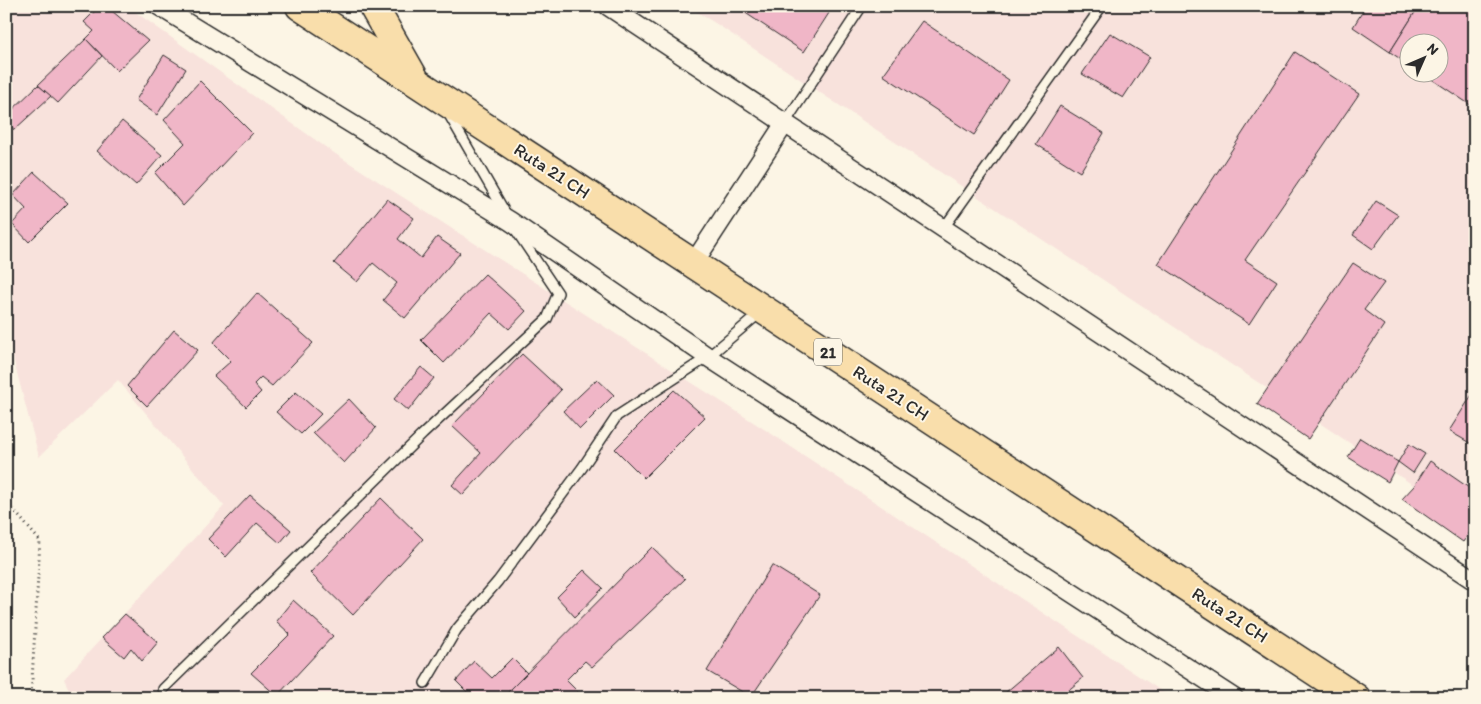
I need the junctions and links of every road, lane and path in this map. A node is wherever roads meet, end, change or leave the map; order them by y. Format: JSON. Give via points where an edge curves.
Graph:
{"nodes":[{"id":1,"x":159,"y":6,"type":"edge"},
{"id":2,"x":300,"y":6,"type":"edge"},
{"id":3,"x":373,"y":6,"type":"edge"},
{"id":4,"x":608,"y":6,"type":"edge"},
{"id":5,"x":862,"y":6,"type":"edge"},
{"id":6,"x":1102,"y":6,"type":"edge"},
{"id":7,"x":428,"y":90,"type":"junction"},
{"id":8,"x":785,"y":123,"type":"junction"},
{"id":9,"x":510,"y":221,"type":"junction"},
{"id":10,"x":943,"y":229,"type":"junction"},
{"id":11,"x":693,"y":264,"type":"junction"},
{"id":12,"x":763,"y":310,"type":"junction"},
{"id":13,"x":708,"y":357,"type":"junction"},
{"id":14,"x":6,"y":501,"type":"edge"},
{"id":15,"x":1475,"y":581,"type":"edge"},
{"id":16,"x":425,"y":683,"type":"dead end"},
{"id":17,"x":163,"y":689,"type":"dead end"},
{"id":18,"x":32,"y":698,"type":"edge"},
{"id":19,"x":1234,"y":698,"type":"edge"},
{"id":20,"x":1356,"y":698,"type":"edge"}],
"edges":[{"from":1,"to":9,"type":"street"},
{"from":2,"to":7,"type":"highway","name":"Ruta 21 CH","number":"21"},
{"from":3,"to":7,"type":"highway"},
{"from":4,"to":8,"type":"street"},
{"from":5,"to":8,"type":"lane"},
{"from":6,"to":10,"type":"lane"},
{"from":7,"to":9,"type":"lane"},
{"from":7,"to":11,"type":"highway","name":"Ruta 21 CH","number":"21"},
{"from":8,"to":10,"type":"street"},
{"from":8,"to":11,"type":"street"},
{"from":9,"to":13,"type":"street"},
{"from":9,"to":17,"type":"lane","via":[[558,294],[548,319],[423,434]]},
{"from":10,"to":15,"type":"street"},
{"from":11,"to":12,"type":"highway","name":"Ruta 21 CH","number":"21"},
{"from":12,"to":13,"type":"lane"},
{"from":12,"to":20,"type":"highway","name":"Ruta 21 CH","number":"21"},
{"from":13,"to":16,"type":"lane","via":[[617,416],[498,582],[457,630]]},
{"from":13,"to":19,"type":"street"},
{"from":14,"to":18,"type":"path","via":[[40,541]]}]}
